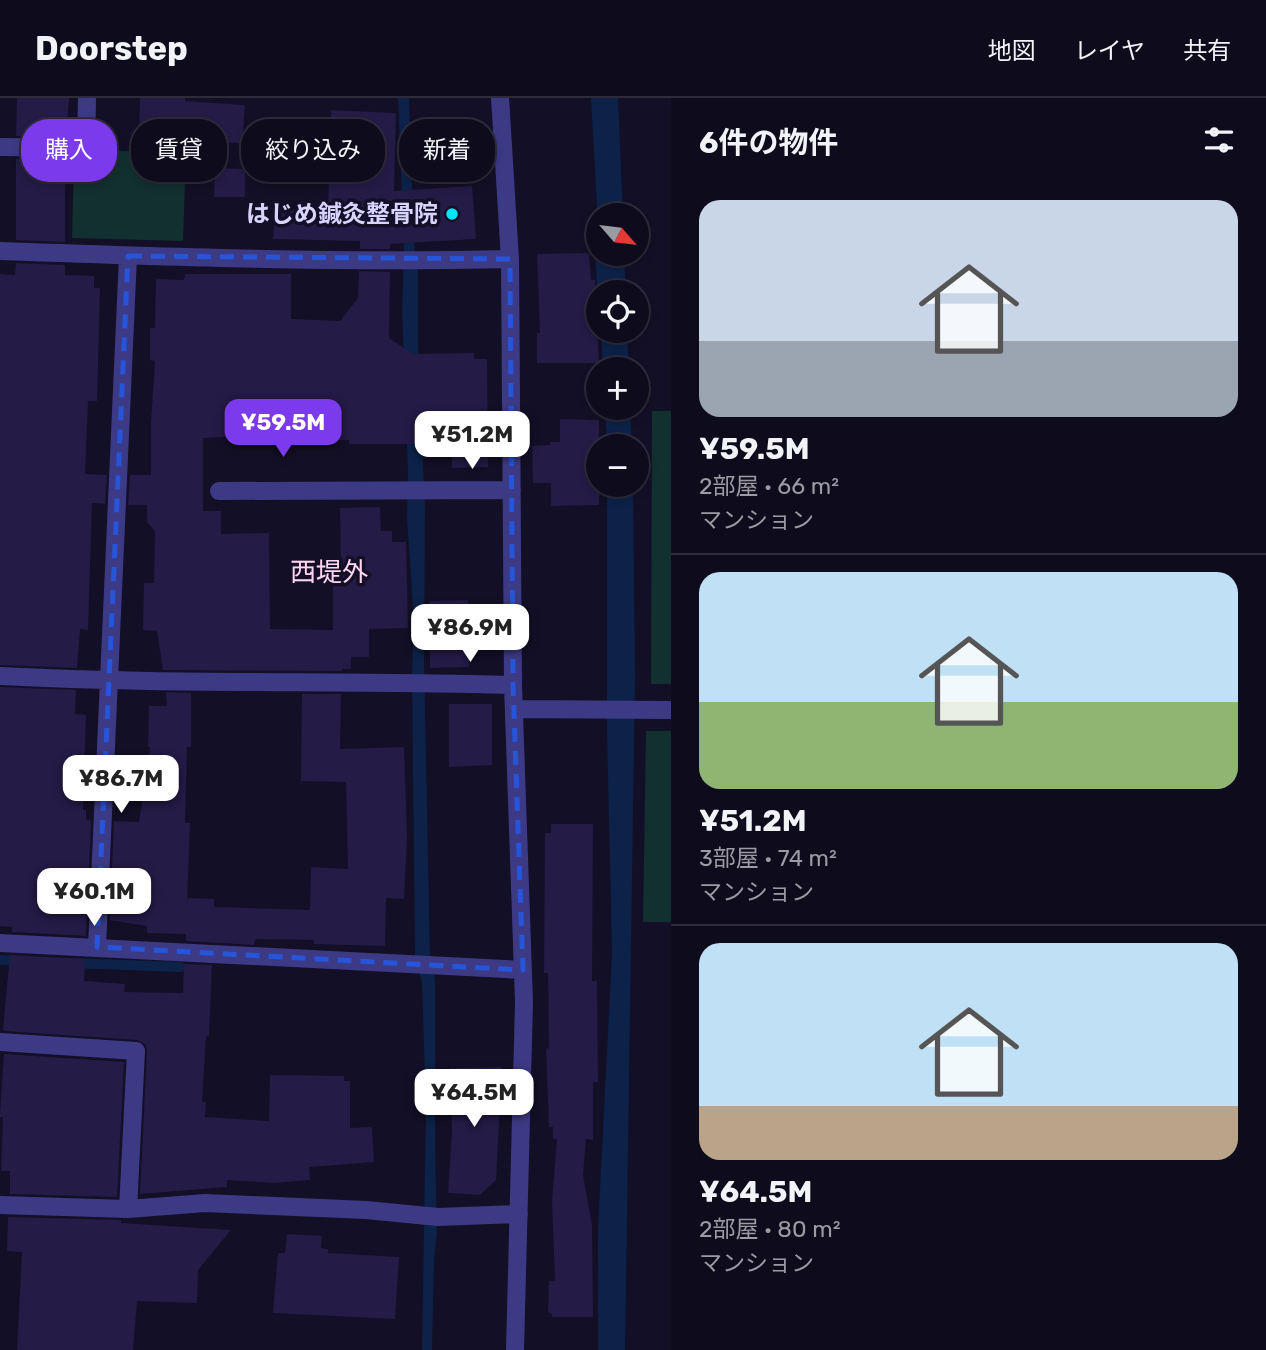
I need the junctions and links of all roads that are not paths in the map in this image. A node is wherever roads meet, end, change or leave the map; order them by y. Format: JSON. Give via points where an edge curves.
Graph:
{"nodes":[{"id":1,"x":87,"y":98,"type":"edge"},
{"id":2,"x":500,"y":98,"type":"edge"},
{"id":3,"x":0,"y":146,"type":"edge"},
{"id":4,"x":0,"y":251,"type":"edge"},
{"id":5,"x":128,"y":256,"type":"junction"},
{"id":6,"x":510,"y":259,"type":"junction"},
{"id":7,"x":512,"y":490,"type":"junction"},
{"id":8,"x":219,"y":491,"type":"dead end"},
{"id":9,"x":0,"y":676,"type":"edge"},
{"id":10,"x":107,"y":682,"type":"junction"},
{"id":11,"x":513,"y":684,"type":"junction"},
{"id":12,"x":514,"y":709,"type":"junction"},
{"id":13,"x":671,"y":710,"type":"edge"},
{"id":14,"x":0,"y":943,"type":"edge"},
{"id":15,"x":97,"y":947,"type":"junction"},
{"id":16,"x":523,"y":970,"type":"junction"},
{"id":17,"x":0,"y":1042,"type":"edge"},
{"id":18,"x":0,"y":1205,"type":"edge"},
{"id":19,"x":128,"y":1209,"type":"junction"},
{"id":20,"x":519,"y":1214,"type":"junction"},
{"id":21,"x":515,"y":1350,"type":"edge"}],
"edges":[{"from":1,"to":3,"type":"street","via":[[86,148]]},
{"from":2,"to":6,"type":"street"},
{"from":4,"to":5,"type":"street"},
{"from":5,"to":6,"type":"street"},
{"from":5,"to":10,"type":"street"},
{"from":6,"to":7,"type":"street"},
{"from":7,"to":8,"type":"street"},
{"from":7,"to":11,"type":"street"},
{"from":9,"to":10,"type":"street"},
{"from":10,"to":11,"type":"street"},
{"from":10,"to":15,"type":"street"},
{"from":11,"to":12,"type":"street"},
{"from":12,"to":13,"type":"street"},
{"from":12,"to":16,"type":"street"},
{"from":14,"to":15,"type":"street"},
{"from":15,"to":16,"type":"street"},
{"from":16,"to":20,"type":"street"},
{"from":17,"to":19,"type":"street","via":[[136,1051]]},
{"from":18,"to":19,"type":"street"},
{"from":19,"to":20,"type":"street","via":[[205,1203],[438,1217]]},
{"from":20,"to":21,"type":"street"}]}
